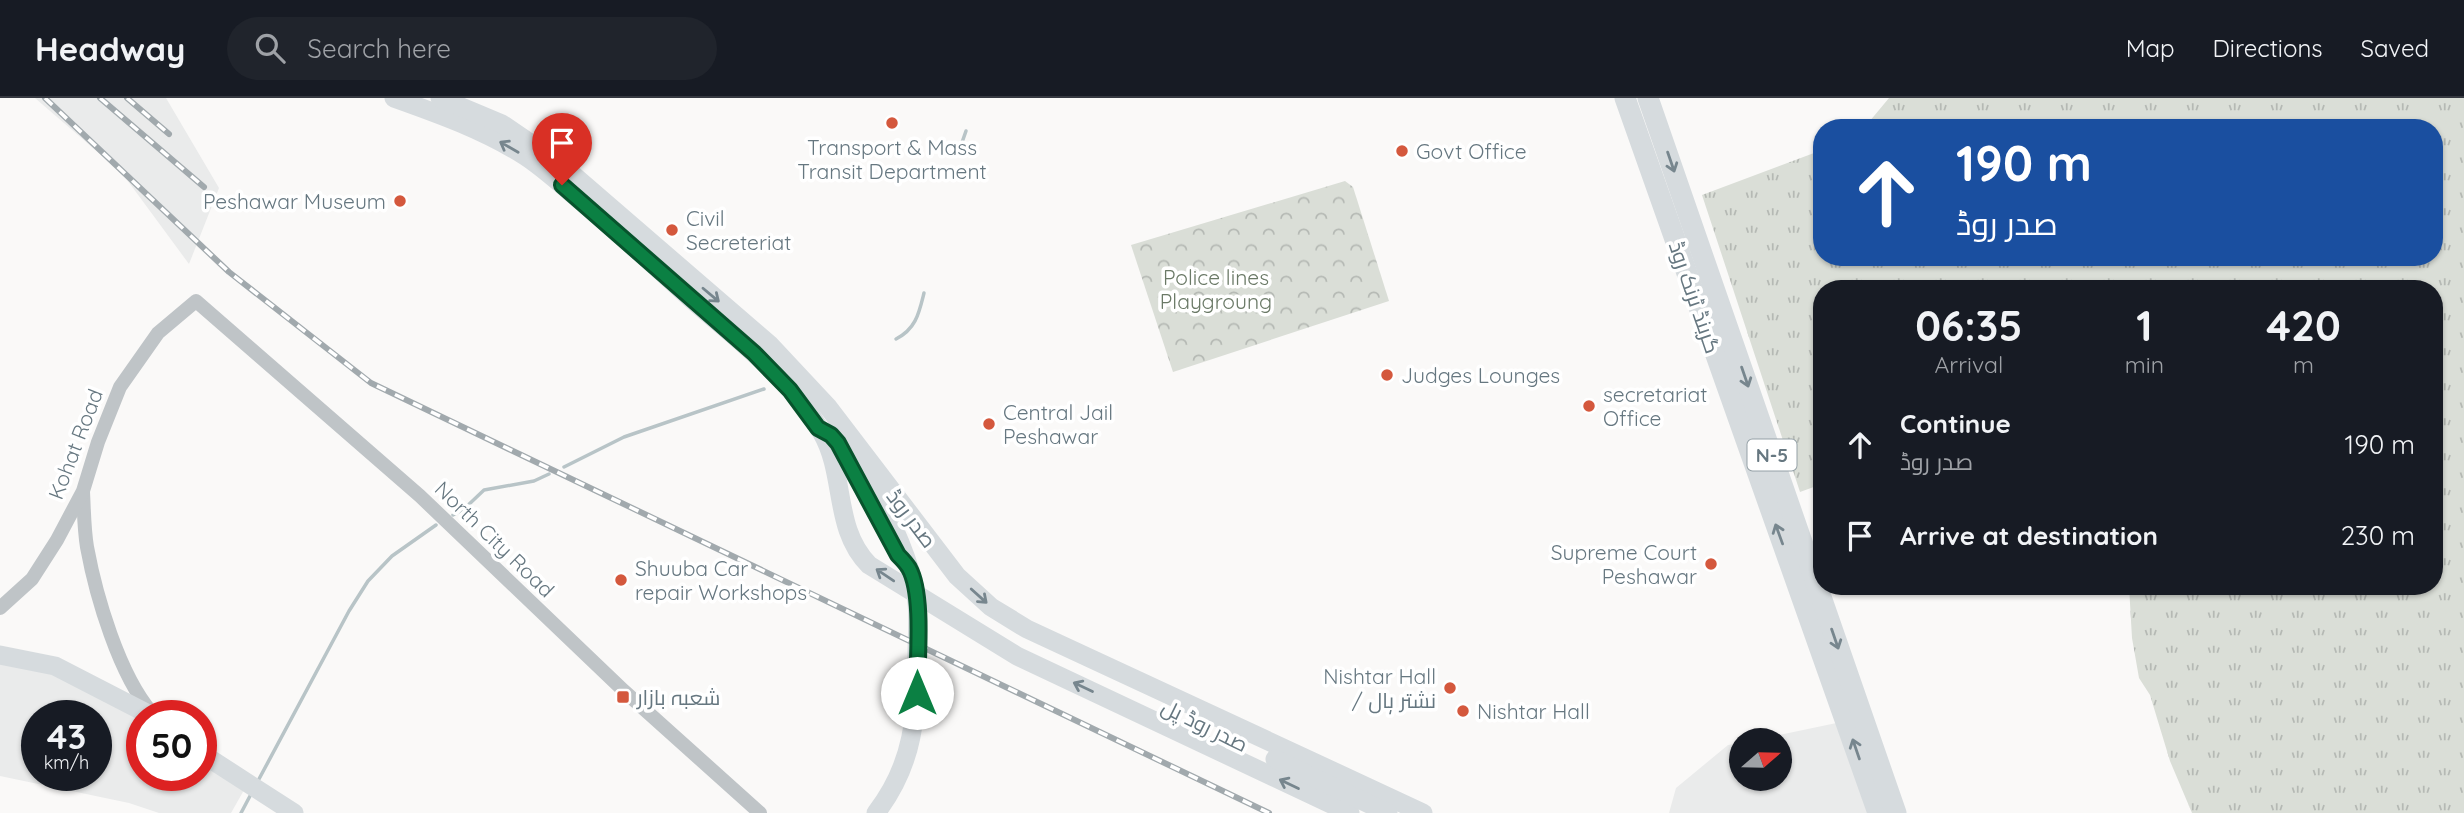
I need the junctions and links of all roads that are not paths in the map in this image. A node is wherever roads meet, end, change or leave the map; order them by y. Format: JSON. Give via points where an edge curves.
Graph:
{"nodes":[{"id":1,"x":394,"y":98,"type":"edge"},
{"id":2,"x":440,"y":98,"type":"edge"},
{"id":3,"x":1625,"y":98,"type":"edge"},
{"id":4,"x":1648,"y":98,"type":"edge"},
{"id":5,"x":196,"y":301,"type":"joint"},
{"id":6,"x":828,"y":407,"type":"junction"},
{"id":7,"x":818,"y":428,"type":"junction"},
{"id":8,"x":83,"y":491,"type":"junction"},
{"id":9,"x":909,"y":568,"type":"junction"},
{"id":10,"x":0,"y":608,"type":"edge"},
{"id":11,"x":1816,"y":610,"type":"junction"},
{"id":12,"x":1027,"y":629,"type":"junction"},
{"id":13,"x":0,"y":655,"type":"edge"},
{"id":14,"x":128,"y":700,"type":"edge"},
{"id":15,"x":143,"y":700,"type":"edge"},
{"id":16,"x":217,"y":763,"type":"edge"},
{"id":17,"x":294,"y":813,"type":"edge"},
{"id":18,"x":760,"y":813,"type":"edge"},
{"id":19,"x":876,"y":813,"type":"edge"},
{"id":20,"x":1350,"y":813,"type":"edge"},
{"id":21,"x":1388,"y":813,"type":"edge"},
{"id":22,"x":1423,"y":813,"type":"edge"},
{"id":23,"x":1878,"y":813,"type":"edge"},
{"id":24,"x":1896,"y":813,"type":"edge"}],
"edges":[{"from":7,"to":1,"type":"main road","one_way":true,"via":[[754,353],[527,157],[439,114]]},
{"from":2,"to":6,"type":"main road","name":"صدر روڈ","one_way":true,"via":[[502,124],[558,162],[770,345]]},
{"from":11,"to":3,"type":"highway","name":"گرینڈ ٹرنک روڈ","number":"N-5","one_way":true},
{"from":4,"to":11,"type":"highway","name":"گرینڈ ٹرنک روڈ","number":"N-5","one_way":true},
{"from":5,"to":8,"type":"street","name":"Kohat Road","via":[[158,333],[120,387]]},
{"from":5,"to":18,"type":"street","name":"North City Road","via":[[420,496],[624,691]]},
{"from":6,"to":9,"type":"main road","via":[[883,504]]},
{"from":6,"to":12,"type":"main road","name":"صدر روڈ","one_way":true,"via":[[957,576],[991,607]]},
{"from":7,"to":9,"type":"main road","via":[[838,443]]},
{"from":20,"to":7,"type":"main road","one_way":true,"via":[[1017,656],[869,565],[847,530],[835,469]]},
{"from":8,"to":10,"type":"street","name":"Kohat Road","via":[[32,579]]},
{"from":8,"to":15,"type":"street","via":[[87,545],[100,598],[123,665]]},
{"from":9,"to":19,"type":"main road","via":[[918,604],[916,710],[900,777]]},
{"from":23,"to":11,"type":"highway","name":"گرینڈ ٹرنک روڈ","number":"N-5","one_way":true},
{"from":11,"to":24,"type":"highway","name":"گرینڈ ٹرنک روڈ","number":"N-5","one_way":true},
{"from":12,"to":21,"type":"main road","name":"صدر روڈ پل","via":[[1047,648],[1075,664]]},
{"from":12,"to":22,"type":"main road","name":"صدر روڈ"},
{"from":13,"to":14,"type":"main road","via":[[55,666]]},
{"from":16,"to":17,"type":"main road"}]}
